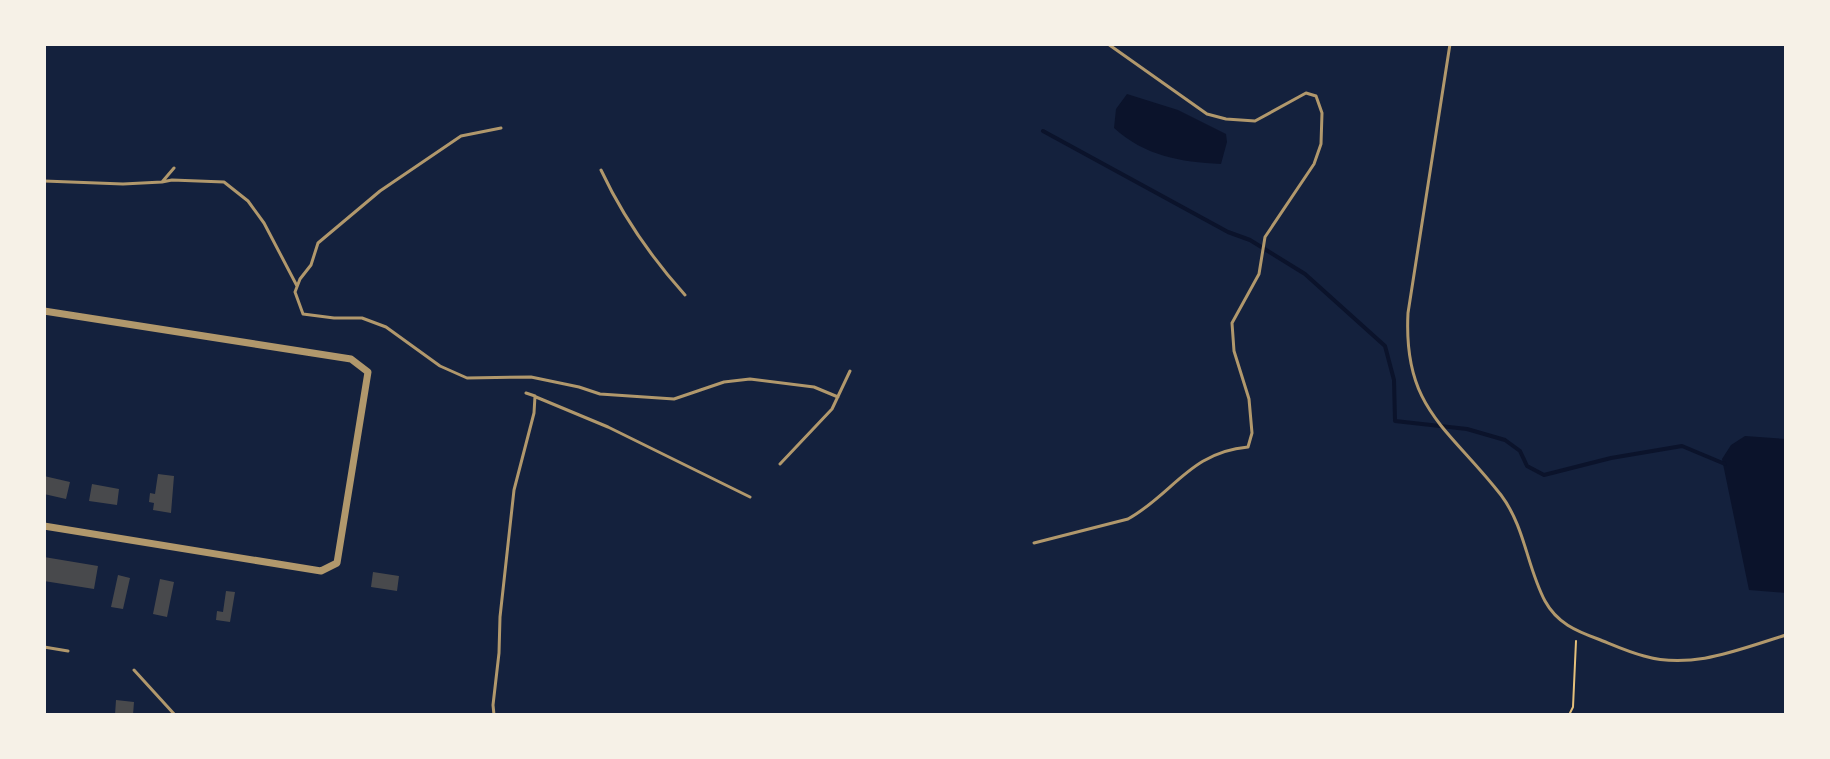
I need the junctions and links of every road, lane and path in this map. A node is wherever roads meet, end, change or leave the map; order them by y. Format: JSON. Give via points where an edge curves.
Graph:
{"nodes":[{"id":1,"x":1108,"y":44,"type":"edge"},
{"id":2,"x":1450,"y":44,"type":"edge"},
{"id":3,"x":501,"y":128,"type":"dead end"},
{"id":4,"x":174,"y":168,"type":"dead end"},
{"id":5,"x":601,"y":170,"type":"dead end"},
{"id":6,"x":44,"y":181,"type":"edge"},
{"id":7,"x":162,"y":182,"type":"junction"},
{"id":8,"x":297,"y":286,"type":"junction"},
{"id":9,"x":685,"y":295,"type":"dead end"},
{"id":10,"x":44,"y":311,"type":"edge"},
{"id":11,"x":850,"y":371,"type":"dead end"},
{"id":12,"x":526,"y":393,"type":"dead end"},
{"id":13,"x":535,"y":396,"type":"junction"},
{"id":14,"x":838,"y":397,"type":"junction"},
{"id":15,"x":780,"y":464,"type":"dead end"},
{"id":16,"x":750,"y":497,"type":"dead end"},
{"id":17,"x":44,"y":526,"type":"edge"},
{"id":18,"x":1034,"y":543,"type":"dead end"},
{"id":19,"x":1577,"y":631,"type":"junction"},
{"id":20,"x":1786,"y":635,"type":"edge"},
{"id":21,"x":44,"y":647,"type":"edge"},
{"id":22,"x":68,"y":651,"type":"dead end"},
{"id":23,"x":134,"y":670,"type":"dead end"},
{"id":24,"x":175,"y":715,"type":"edge"},
{"id":25,"x":494,"y":715,"type":"edge"},
{"id":26,"x":1569,"y":715,"type":"edge"}],
"edges":[{"from":1,"to":18,"type":"lane","via":[[1207,114],[1255,121],[1306,93],[1316,96],[1322,113],[1321,144],[1314,164],[1265,237],[1259,274],[1232,323],[1234,351],[1249,399],[1248,447],[1203,459],[1128,519]]},
{"from":2,"to":19,"type":"lane","via":[[1411,286],[1410,362],[1415,384],[1435,419],[1511,511],[1554,615]]},
{"from":3,"to":8,"type":"lane","via":[[461,136],[380,191],[318,243]]},
{"from":4,"to":7,"type":"lane"},
{"from":5,"to":9,"type":"lane","via":[[643,245]]},
{"from":6,"to":7,"type":"lane"},
{"from":7,"to":8,"type":"lane","via":[[224,182],[264,223]]},
{"from":8,"to":14,"type":"lane","via":[[303,314],[362,318],[386,327],[440,366],[467,378],[531,377],[600,394],[674,399],[750,379],[814,387]]},
{"from":10,"to":17,"type":"street","via":[[351,359],[368,372],[337,563],[321,571]]},
{"from":11,"to":14,"type":"lane"},
{"from":12,"to":13,"type":"lane"},
{"from":13,"to":16,"type":"lane"},
{"from":13,"to":25,"type":"lane","via":[[514,490]]},
{"from":14,"to":15,"type":"lane"},
{"from":19,"to":20,"type":"lane","via":[[1645,657],[1686,661]]},
{"from":19,"to":26,"type":"path"},
{"from":21,"to":22,"type":"lane"},
{"from":23,"to":24,"type":"lane"}]}
